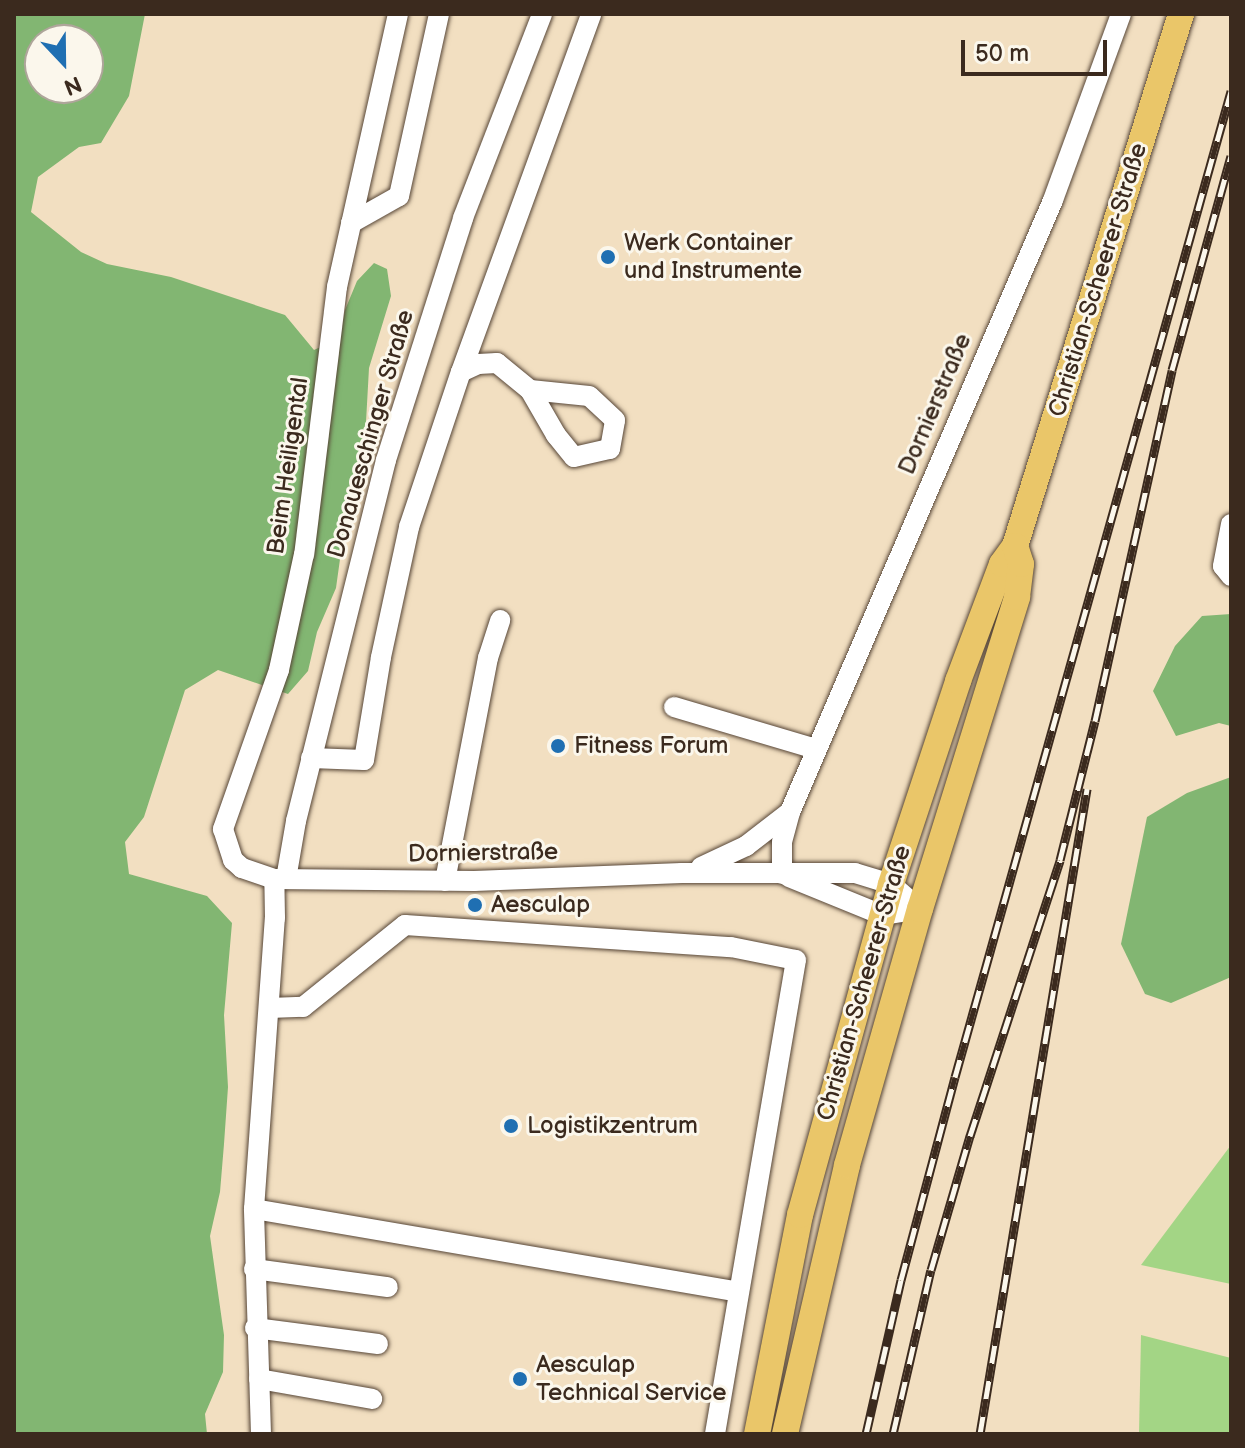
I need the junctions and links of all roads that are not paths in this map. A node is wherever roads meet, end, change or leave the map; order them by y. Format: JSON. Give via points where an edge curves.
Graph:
{"nodes":[{"id":1,"x":398,"y":14,"type":"edge"},
{"id":2,"x":439,"y":14,"type":"edge"},
{"id":3,"x":542,"y":14,"type":"edge"},
{"id":4,"x":591,"y":14,"type":"edge"},
{"id":5,"x":1121,"y":14,"type":"edge"},
{"id":6,"x":1181,"y":14,"type":"edge"},
{"id":7,"x":351,"y":223,"type":"junction"},
{"id":8,"x":458,"y":381,"type":"junction"},
{"id":9,"x":530,"y":390,"type":"dead end"},
{"id":10,"x":1231,"y":524,"type":"edge"},
{"id":11,"x":1015,"y":546,"type":"junction"},
{"id":12,"x":1231,"y":576,"type":"edge"},
{"id":13,"x":500,"y":620,"type":"dead end"},
{"id":14,"x":674,"y":707,"type":"dead end"},
{"id":15,"x":816,"y":749,"type":"junction"},
{"id":16,"x":311,"y":758,"type":"junction"},
{"id":17,"x":790,"y":812,"type":"junction"},
{"id":18,"x":682,"y":873,"type":"junction"},
{"id":19,"x":782,"y":874,"type":"junction"},
{"id":20,"x":280,"y":879,"type":"junction"},
{"id":21,"x":445,"y":881,"type":"junction"},
{"id":22,"x":891,"y":884,"type":"junction"},
{"id":23,"x":920,"y":909,"type":"junction"},
{"id":24,"x":882,"y":915,"type":"junction"},
{"id":25,"x":269,"y":1008,"type":"junction"},
{"id":26,"x":254,"y":1209,"type":"junction"},
{"id":27,"x":254,"y":1269,"type":"junction"},
{"id":28,"x":388,"y":1287,"type":"dead end"},
{"id":29,"x":739,"y":1292,"type":"junction"},
{"id":30,"x":255,"y":1328,"type":"junction"},
{"id":31,"x":378,"y":1344,"type":"dead end"},
{"id":32,"x":259,"y":1379,"type":"junction"},
{"id":33,"x":372,"y":1399,"type":"dead end"},
{"id":34,"x":261,"y":1434,"type":"edge"},
{"id":35,"x":715,"y":1434,"type":"edge"},
{"id":36,"x":757,"y":1434,"type":"edge"},
{"id":37,"x":785,"y":1434,"type":"edge"}],
"edges":[{"from":1,"to":7,"type":"street","name":"Beim Heiligental"},
{"from":2,"to":7,"type":"street","via":[[399,196]]},
{"from":3,"to":16,"type":"street","name":"Donaueschinger Straße","via":[[463,218],[386,460]]},
{"from":4,"to":8,"type":"street"},
{"from":5,"to":15,"type":"street","name":"Dornierstraße","via":[[1053,200]]},
{"from":6,"to":11,"type":"main road","name":"Christian-Scheerer-Straße"},
{"from":7,"to":20,"type":"street","name":"Beim Heiligental","via":[[337,287],[304,554],[279,670],[223,829],[233,860],[242,868]]},
{"from":8,"to":9,"type":"street","via":[[478,364],[497,363]]},
{"from":8,"to":16,"type":"street","via":[[409,527],[364,760]]},
{"from":10,"to":12,"type":"street","via":[[1223,566]]},
{"from":11,"to":22,"type":"main road","name":"Christian-Scheerer-Straße","via":[[1002,564],[958,681]]},
{"from":11,"to":23,"type":"main road","name":"Christian-Scheerer-Straße","via":[[1021,564],[1017,597]]},
{"from":13,"to":21,"type":"street"},
{"from":14,"to":15,"type":"street"},
{"from":15,"to":17,"type":"street","name":"Dornierstraße"},
{"from":16,"to":20,"type":"street","name":"Donaueschinger Straße"},
{"from":17,"to":18,"type":"street","name":"Dornierstraße","via":[[722,860]]},
{"from":17,"to":19,"type":"street","name":"Dornierstraße","via":[[782,842]]},
{"from":18,"to":19,"type":"street","name":"Dornierstraße"},
{"from":18,"to":21,"type":"street","name":"Dornierstraße"},
{"from":19,"to":22,"type":"street","name":"Dornierstraße","via":[[855,873]]},
{"from":19,"to":24,"type":"street","name":"Dornierstraße"},
{"from":20,"to":21,"type":"street","name":"Dornierstraße"},
{"from":20,"to":25,"type":"street","name":"Donaueschinger Straße"},
{"from":22,"to":23,"type":"street","name":"Dornierstraße"},
{"from":22,"to":24,"type":"main road","name":"Christian-Scheerer-Straße"},
{"from":23,"to":24,"type":"street"},
{"from":23,"to":37,"type":"main road","name":"Christian-Scheerer-Straße","via":[[847,1165]]},
{"from":24,"to":36,"type":"main road","name":"Christian-Scheerer-Straße","via":[[800,1215]]},
{"from":25,"to":26,"type":"street","name":"Donaueschinger Straße"},
{"from":25,"to":29,"type":"street","via":[[303,1007],[405,925],[731,947],[796,960]]},
{"from":26,"to":27,"type":"street","name":"Donaueschinger Straße"},
{"from":26,"to":29,"type":"street"},
{"from":27,"to":28,"type":"street"},
{"from":27,"to":30,"type":"street","name":"Donaueschinger Straße"},
{"from":29,"to":35,"type":"street"},
{"from":30,"to":31,"type":"street"},
{"from":30,"to":32,"type":"street","name":"Donaueschinger Straße"},
{"from":32,"to":33,"type":"street"},
{"from":32,"to":34,"type":"street","name":"Donaueschinger Straße"}]}
